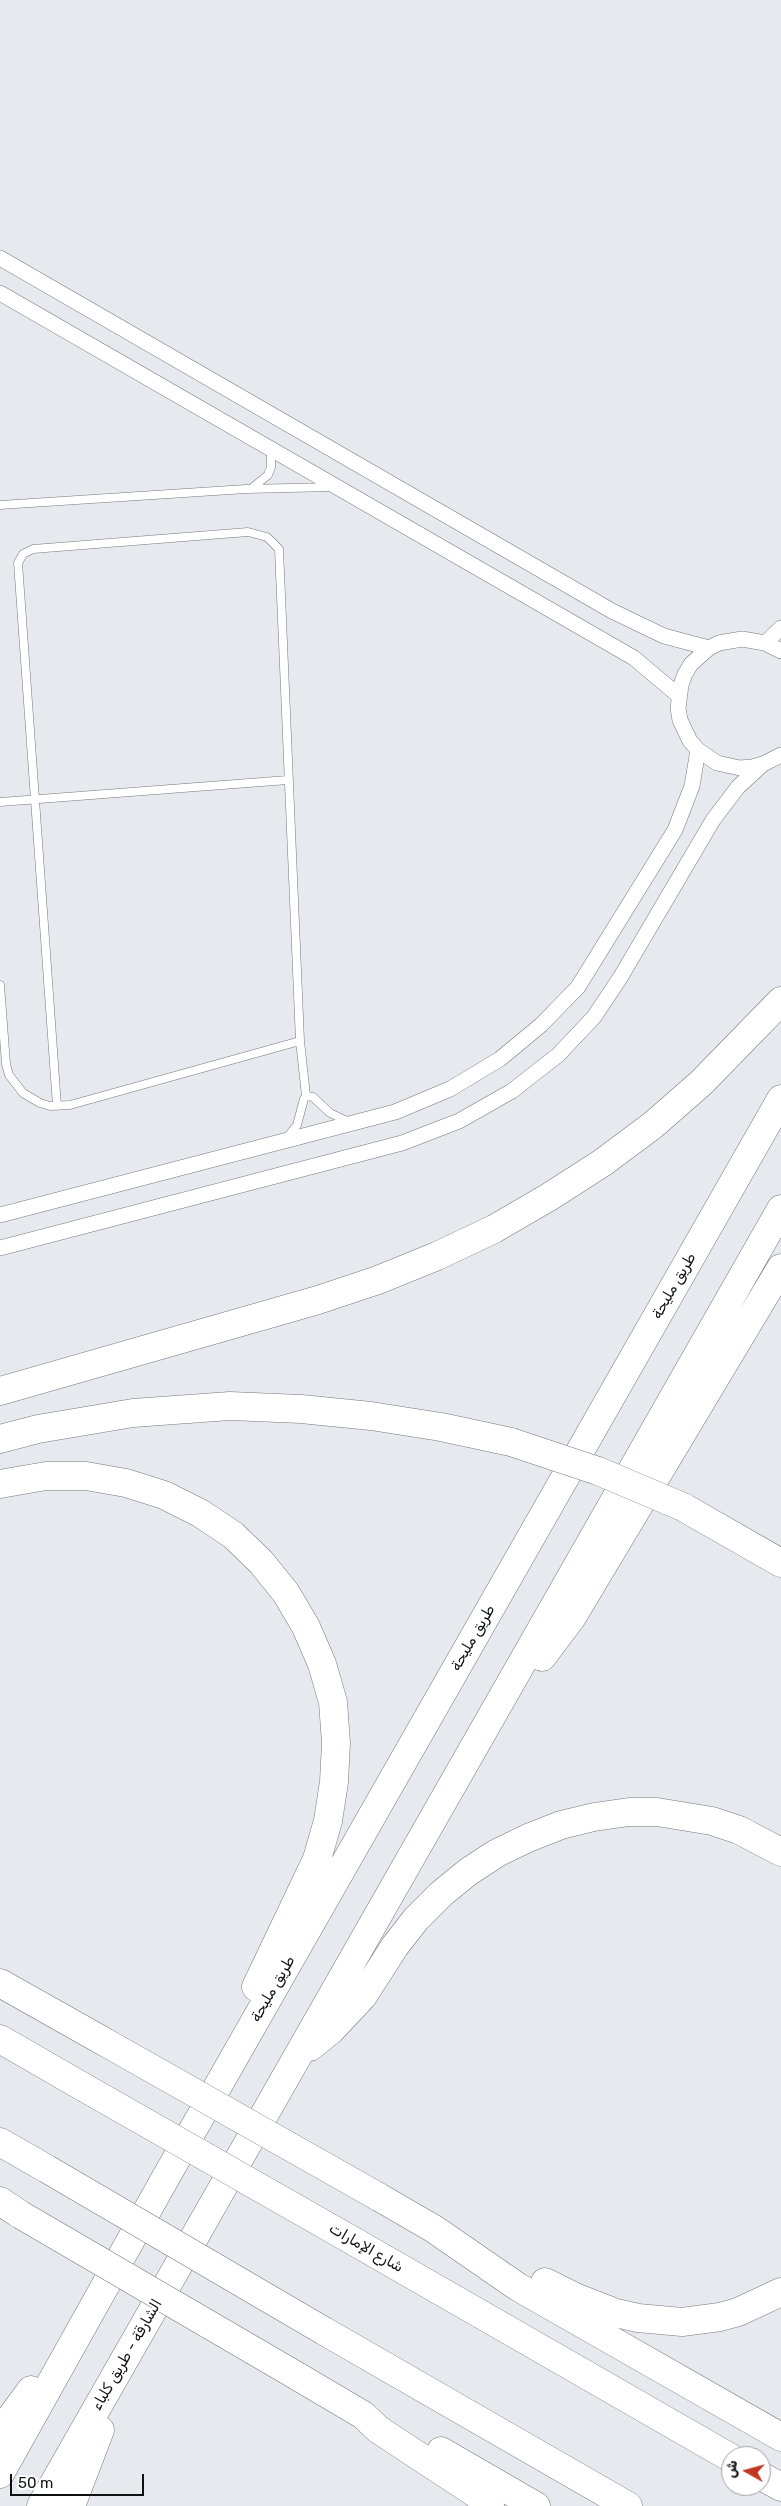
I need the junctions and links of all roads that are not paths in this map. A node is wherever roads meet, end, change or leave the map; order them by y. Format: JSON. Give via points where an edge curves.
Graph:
{"nodes":[{"id":1,"x":0,"y":258,"type":"edge"},
{"id":2,"x":0,"y":293,"type":"edge"},
{"id":3,"x":271,"y":449,"type":"junction"},
{"id":4,"x":337,"y":487,"type":"junction"},
{"id":5,"x":246,"y":489,"type":"junction"},
{"id":6,"x":0,"y":505,"type":"edge"},
{"id":7,"x":781,"y":628,"type":"edge"},
{"id":8,"x":764,"y":642,"type":"junction"},
{"id":9,"x":708,"y":648,"type":"junction"},
{"id":10,"x":781,"y":652,"type":"edge"},
{"id":11,"x":679,"y":696,"type":"junction"},
{"id":12,"x":698,"y":750,"type":"junction"},
{"id":13,"x":781,"y":755,"type":"edge"},
{"id":14,"x":763,"y":764,"type":"junction"},
{"id":15,"x":288,"y":780,"type":"junction"},
{"id":16,"x":34,"y":799,"type":"junction"},
{"id":17,"x":0,"y":802,"type":"edge"},
{"id":18,"x":0,"y":985,"type":"edge"},
{"id":19,"x":781,"y":1001,"type":"edge"},
{"id":20,"x":300,"y":1041,"type":"junction"},
{"id":21,"x":306,"y":1096,"type":"junction"},
{"id":22,"x":781,"y":1098,"type":"edge"},
{"id":23,"x":57,"y":1106,"type":"junction"},
{"id":24,"x":353,"y":1124,"type":"junction"},
{"id":25,"x":284,"y":1142,"type":"junction"},
{"id":26,"x":781,"y":1208,"type":"edge"},
{"id":27,"x":0,"y":1215,"type":"edge"},
{"id":28,"x":0,"y":1248,"type":"edge"},
{"id":29,"x":781,"y":1268,"type":"edge"},
{"id":30,"x":0,"y":1391,"type":"edge"},
{"id":31,"x":0,"y":1439,"type":"edge"},
{"id":32,"x":0,"y":1484,"type":"edge"},
{"id":33,"x":781,"y":1563,"type":"edge"},
{"id":34,"x":471,"y":1752,"type":"junction"},
{"id":35,"x":781,"y":1852,"type":"edge"},
{"id":36,"x":0,"y":1983,"type":"edge"},
{"id":37,"x":0,"y":2039,"type":"edge"},
{"id":38,"x":296,"y":2059,"type":"junction"},
{"id":39,"x":231,"y":2063,"type":"junction"},
{"id":40,"x":0,"y":2142,"type":"edge"},
{"id":41,"x":11,"y":2208,"type":"edge"},
{"id":42,"x":434,"y":2230,"type":"junction"},
{"id":43,"x":781,"y":2292,"type":"edge"},
{"id":44,"x":77,"y":2339,"type":"junction"},
{"id":45,"x":130,"y":2349,"type":"junction"},
{"id":46,"x":363,"y":2415,"type":"junction"},
{"id":47,"x":0,"y":2432,"type":"edge"},
{"id":48,"x":781,"y":2437,"type":"edge"},
{"id":49,"x":721,"y":2452,"type":"edge"},
{"id":50,"x":0,"y":2474,"type":"edge"},
{"id":51,"x":41,"y":2506,"type":"edge"},
{"id":52,"x":71,"y":2506,"type":"edge"},
{"id":53,"x":490,"y":2506,"type":"edge"},
{"id":54,"x":536,"y":2506,"type":"edge"},
{"id":55,"x":628,"y":2506,"type":"edge"}],
"edges":[{"from":1,"to":9,"type":"street","via":[[620,616],[664,636]]},
{"from":2,"to":3,"type":"street"},
{"from":3,"to":4,"type":"street"},
{"from":3,"to":5,"type":"lane","via":[[268,475],[258,485]]},
{"from":4,"to":5,"type":"lane"},
{"from":4,"to":11,"type":"street","via":[[634,658]]},
{"from":5,"to":6,"type":"lane"},
{"from":7,"to":8,"type":"street"},
{"from":8,"to":9,"type":"street","via":[[742,639]]},
{"from":8,"to":10,"type":"street"},
{"from":9,"to":11,"type":"street","via":[[691,664]]},
{"from":11,"to":12,"type":"street","via":[[680,720]]},
{"from":12,"to":14,"type":"street","via":[[717,763],[728,766],[740,768]]},
{"from":12,"to":24,"type":"street","via":[[692,786],[675,830],[578,987],[560,1007],[521,1043],[475,1075],[423,1102]]},
{"from":13,"to":14,"type":"street"},
{"from":14,"to":28,"type":"street","via":[[732,793],[712,820],[594,1017],[558,1055],[512,1091],[459,1121],[402,1143]]},
{"from":15,"to":16,"type":"lane"},
{"from":15,"to":16,"type":"lane","via":[[279,549],[267,537],[248,532],[34,549],[20,558],[17,568]]},
{"from":15,"to":20,"type":"lane"},
{"from":16,"to":17,"type":"lane"},
{"from":16,"to":23,"type":"lane"},
{"from":18,"to":23,"type":"lane","via":[[9,1074],[31,1099]]},
{"from":19,"to":30,"type":"highway","via":[[714,1071],[653,1125],[602,1163],[494,1229],[378,1280],[318,1300]]},
{"from":20,"to":21,"type":"lane"},
{"from":20,"to":23,"type":"lane"},
{"from":21,"to":24,"type":"lane","via":[[313,1097],[330,1113]]},
{"from":21,"to":25,"type":"lane","via":[[297,1125]]},
{"from":22,"to":39,"type":"highway","name":"طريق مليحة"},
{"from":24,"to":25,"type":"street"},
{"from":25,"to":27,"type":"street"},
{"from":26,"to":34,"type":"highway"},
{"from":29,"to":34,"type":"highway","via":[[572,1617]]},
{"from":31,"to":33,"type":"highway","bridge":true,"via":[[38,1428],[133,1412],[230,1406],[301,1409],[441,1427],[511,1442],[598,1471],[683,1508]]},
{"from":32,"to":39,"type":"highway","via":[[46,1476],[86,1476],[126,1483],[164,1495],[200,1512],[233,1535],[262,1562],[286,1593],[322,1664],[332,1702],[336,1743],[328,1821],[317,1860],[260,1979]]},
{"from":34,"to":38,"type":"highway"},
{"from":35,"to":38,"type":"highway","via":[[739,1830],[712,1821],[657,1812],[594,1817],[528,1838],[497,1853],[441,1894],[395,1946],[348,2014]]},
{"from":36,"to":42,"type":"highway","bridge":true},
{"from":37,"to":49,"type":"highway","name":"شارع الإمارات","bridge":true},
{"from":38,"to":45,"type":"highway","name":"الشارقة - طريق كلباء"},
{"from":39,"to":44,"type":"highway","name":"طريق مليحة"},
{"from":40,"to":55,"type":"highway","bridge":true},
{"from":41,"to":46,"type":"highway","bridge":true},
{"from":42,"to":43,"type":"highway","via":[[581,2300],[638,2318],[682,2322],[720,2317],[756,2306]]},
{"from":42,"to":48,"type":"highway","via":[[518,2287]]},
{"from":44,"to":47,"type":"highway","via":[[45,2371]]},
{"from":44,"to":50,"type":"highway"},
{"from":45,"to":51,"type":"highway","name":"الشارقة - طريق كلباء"},
{"from":45,"to":52,"type":"highway"},
{"from":46,"to":53,"type":"highway","via":[[379,2430]]},
{"from":46,"to":54,"type":"highway","via":[[406,2432]]}]}
